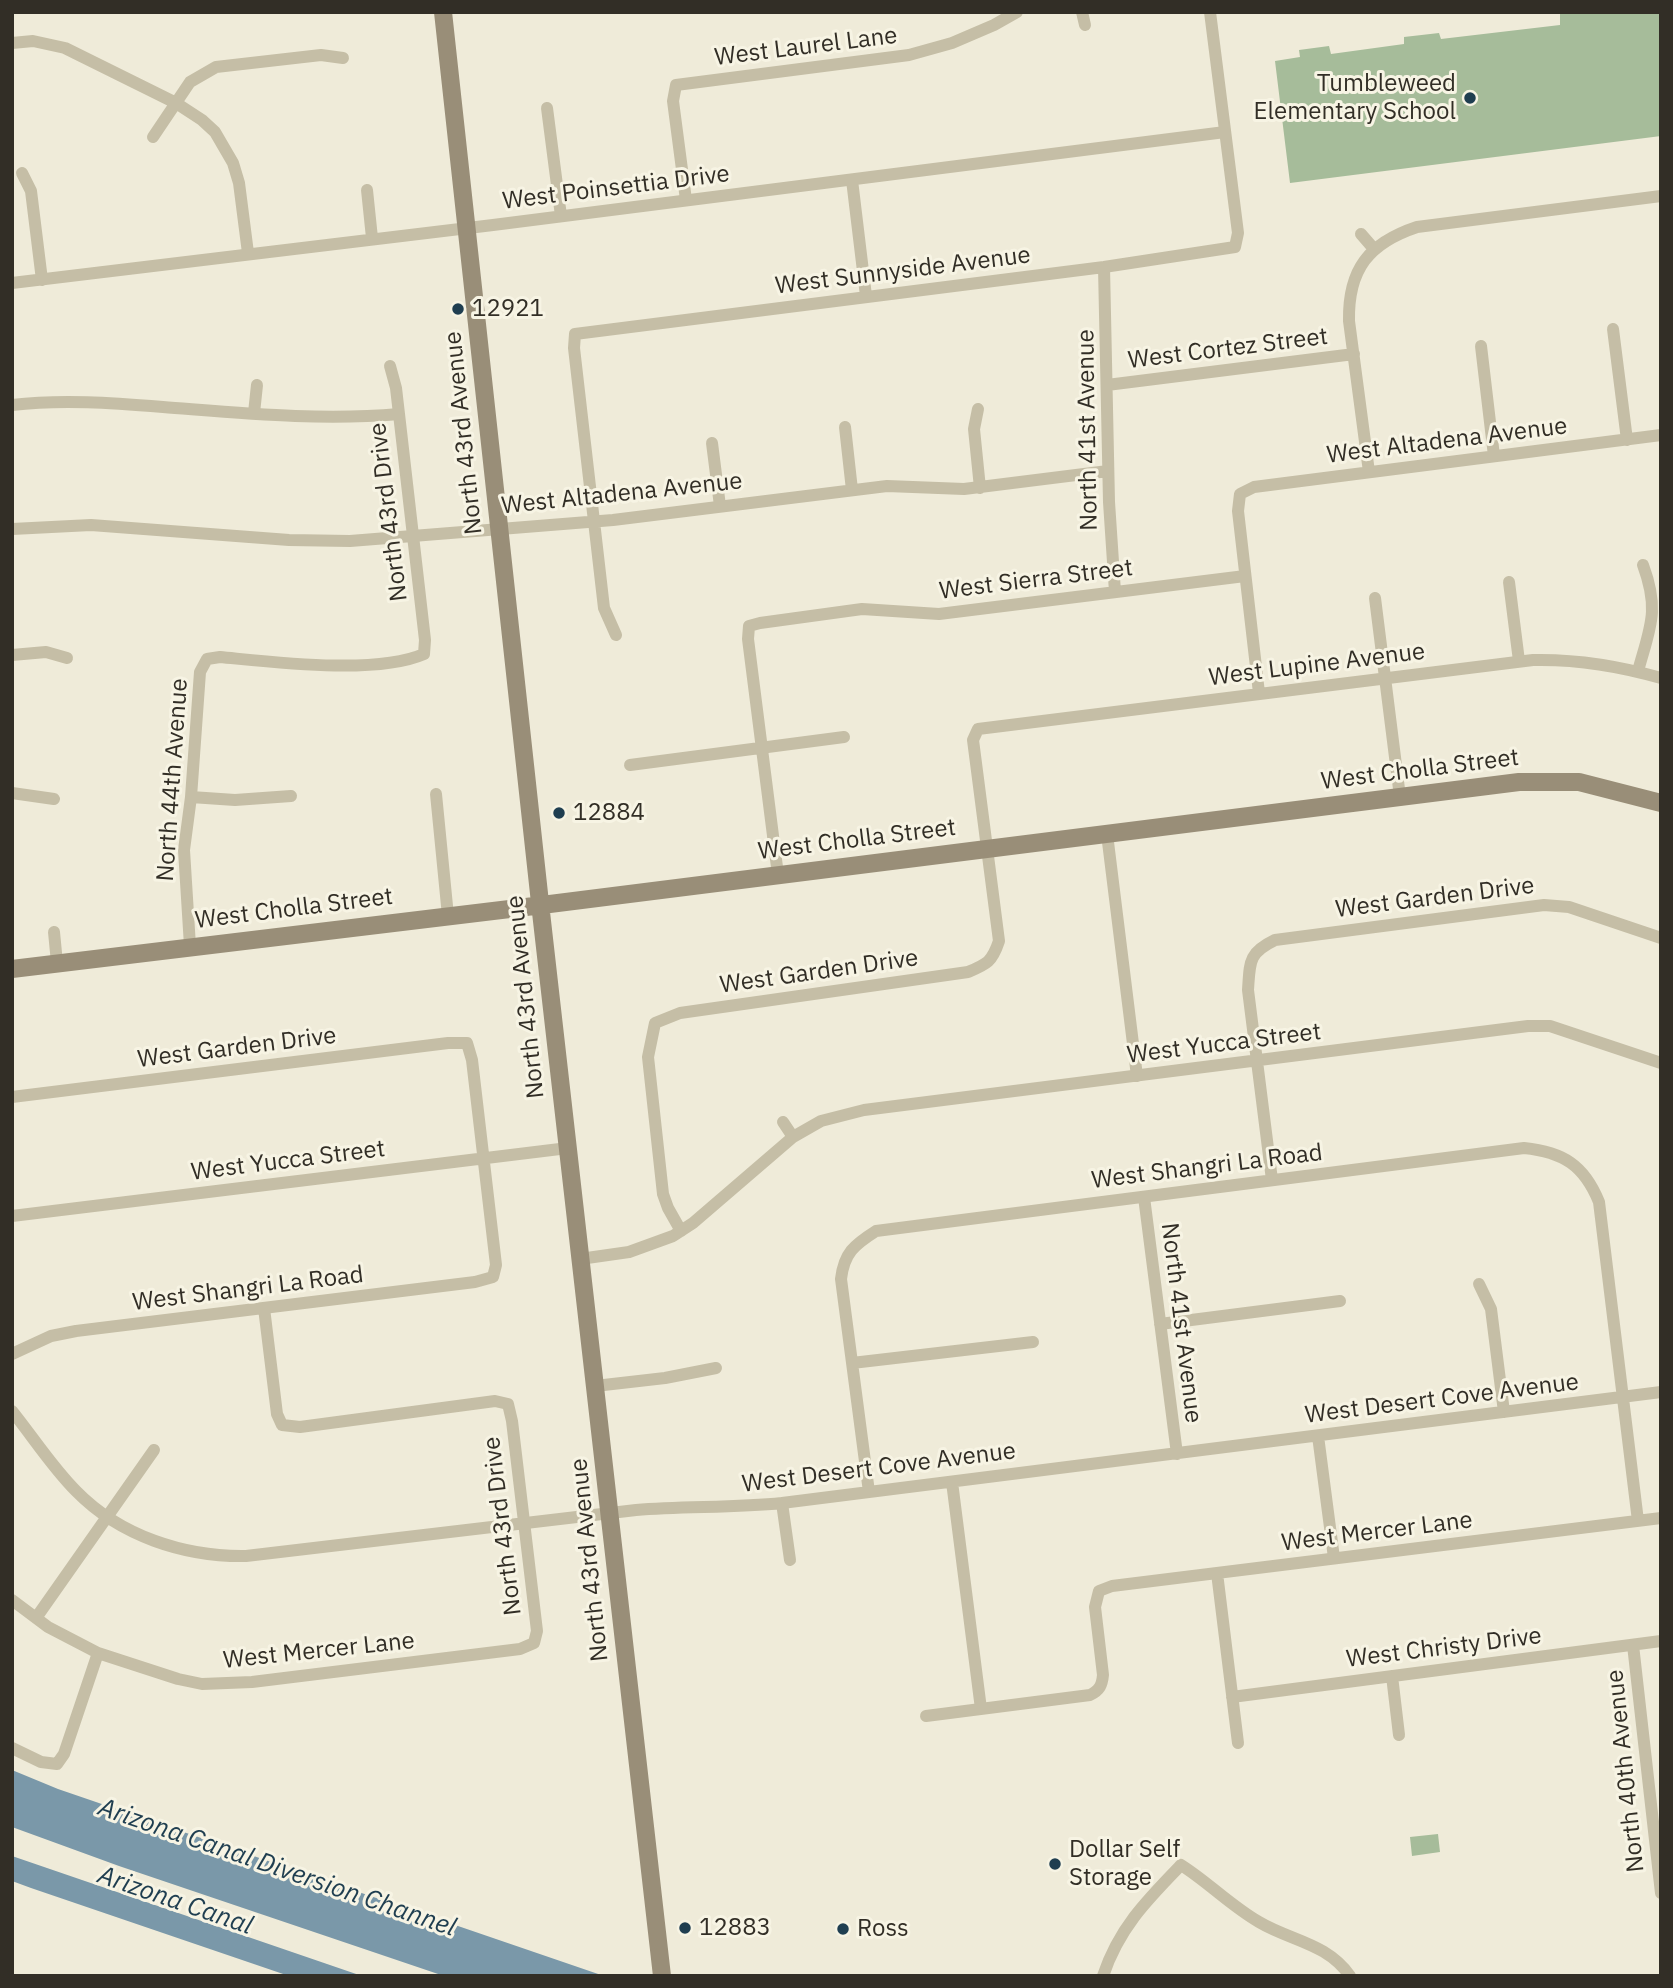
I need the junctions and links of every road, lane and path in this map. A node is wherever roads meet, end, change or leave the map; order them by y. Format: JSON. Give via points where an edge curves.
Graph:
{"nodes":[{"id":1,"x":443,"y":12,"type":"edge"},
{"id":2,"x":1017,"y":12,"type":"edge"},
{"id":3,"x":1210,"y":12,"type":"edge"},
{"id":4,"x":71,"y":36,"type":"dead end"},
{"id":5,"x":12,"y":43,"type":"edge"},
{"id":6,"x":65,"y":48,"type":"junction"},
{"id":7,"x":343,"y":58,"type":"dead end"},
{"id":8,"x":176,"y":103,"type":"junction"},
{"id":9,"x":547,"y":108,"type":"dead end"},
{"id":10,"x":1225,"y":132,"type":"junction"},
{"id":11,"x":153,"y":137,"type":"dead end"},
{"id":12,"x":22,"y":173,"type":"dead end"},
{"id":13,"x":852,"y":180,"type":"junction"},
{"id":14,"x":368,"y":190,"type":"dead end"},
{"id":15,"x":1661,"y":196,"type":"edge"},
{"id":16,"x":685,"y":200,"type":"junction"},
{"id":17,"x":561,"y":216,"type":"junction"},
{"id":18,"x":466,"y":228,"type":"junction"},
{"id":19,"x":1361,"y":234,"type":"dead end"},
{"id":20,"x":372,"y":239,"type":"junction"},
{"id":21,"x":1374,"y":248,"type":"junction"},
{"id":22,"x":248,"y":253,"type":"junction"},
{"id":23,"x":1104,"y":267,"type":"junction"},
{"id":24,"x":43,"y":280,"type":"junction"},
{"id":25,"x":12,"y":283,"type":"edge"},
{"id":26,"x":866,"y":296,"type":"junction"},
{"id":27,"x":1613,"y":329,"type":"dead end"},
{"id":28,"x":1481,"y":346,"type":"dead end"},
{"id":29,"x":1354,"y":354,"type":"junction"},
{"id":30,"x":390,"y":366,"type":"dead end"},
{"id":31,"x":257,"y":385,"type":"dead end"},
{"id":32,"x":1107,"y":385,"type":"junction"},
{"id":33,"x":12,"y":405,"type":"edge"},
{"id":34,"x":978,"y":410,"type":"dead end"},
{"id":35,"x":254,"y":413,"type":"junction"},
{"id":36,"x":399,"y":414,"type":"junction"},
{"id":37,"x":845,"y":427,"type":"dead end"},
{"id":38,"x":1661,"y":435,"type":"edge"},
{"id":39,"x":1627,"y":440,"type":"junction"},
{"id":40,"x":712,"y":443,"type":"dead end"},
{"id":41,"x":1494,"y":456,"type":"junction"},
{"id":42,"x":1108,"y":471,"type":"junction"},
{"id":43,"x":1369,"y":472,"type":"junction"},
{"id":44,"x":980,"y":488,"type":"junction"},
{"id":45,"x":852,"y":490,"type":"junction"},
{"id":46,"x":720,"y":506,"type":"junction"},
{"id":47,"x":594,"y":522,"type":"junction"},
{"id":48,"x":499,"y":528,"type":"junction"},
{"id":49,"x":12,"y":529,"type":"edge"},
{"id":50,"x":413,"y":537,"type":"junction"},
{"id":51,"x":1643,"y":565,"type":"dead end"},
{"id":52,"x":1245,"y":576,"type":"junction"},
{"id":53,"x":1509,"y":582,"type":"dead end"},
{"id":54,"x":1115,"y":592,"type":"junction"},
{"id":55,"x":1375,"y":598,"type":"dead end"},
{"id":56,"x":616,"y":635,"type":"dead end"},
{"id":57,"x":12,"y":655,"type":"edge"},
{"id":58,"x":67,"y":658,"type":"dead end"},
{"id":59,"x":207,"y":659,"type":"joint"},
{"id":60,"x":1519,"y":661,"type":"junction"},
{"id":61,"x":1638,"y":671,"type":"junction"},
{"id":62,"x":1384,"y":677,"type":"junction"},
{"id":63,"x":1661,"y":678,"type":"edge"},
{"id":64,"x":1258,"y":693,"type":"junction"},
{"id":65,"x":844,"y":737,"type":"dead end"},
{"id":66,"x":762,"y":748,"type":"junction"},
{"id":67,"x":630,"y":765,"type":"dead end"},
{"id":68,"x":12,"y":793,"type":"edge"},
{"id":69,"x":436,"y":794,"type":"dead end"},
{"id":70,"x":291,"y":796,"type":"dead end"},
{"id":71,"x":191,"y":797,"type":"junction"},
{"id":72,"x":1400,"y":797,"type":"junction"},
{"id":73,"x":54,"y":799,"type":"dead end"},
{"id":74,"x":1661,"y":803,"type":"edge"},
{"id":75,"x":1107,"y":834,"type":"junction"},
{"id":76,"x":987,"y":849,"type":"junction"},
{"id":77,"x":778,"y":875,"type":"junction"},
{"id":78,"x":541,"y":905,"type":"junction"},
{"id":79,"x":448,"y":916,"type":"junction"},
{"id":80,"x":54,"y":932,"type":"dead end"},
{"id":81,"x":1661,"y":938,"type":"edge"},
{"id":82,"x":190,"y":946,"type":"junction"},
{"id":83,"x":57,"y":963,"type":"junction"},
{"id":84,"x":12,"y":969,"type":"edge"},
{"id":85,"x":1256,"y":1060,"type":"junction"},
{"id":86,"x":1661,"y":1063,"type":"edge"},
{"id":87,"x":1137,"y":1076,"type":"junction"},
{"id":88,"x":12,"y":1097,"type":"edge"},
{"id":89,"x":783,"y":1122,"type":"dead end"},
{"id":90,"x":793,"y":1138,"type":"junction"},
{"id":91,"x":568,"y":1148,"type":"junction"},
{"id":92,"x":483,"y":1159,"type":"junction"},
{"id":93,"x":1272,"y":1180,"type":"junction"},
{"id":94,"x":1144,"y":1197,"type":"junction"},
{"id":95,"x":12,"y":1216,"type":"edge"},
{"id":96,"x":681,"y":1231,"type":"junction"},
{"id":97,"x":580,"y":1259,"type":"junction"},
{"id":98,"x":1479,"y":1284,"type":"dead end"},
{"id":99,"x":1340,"y":1301,"type":"dead end"},
{"id":100,"x":264,"y":1308,"type":"junction"},
{"id":101,"x":1160,"y":1324,"type":"junction"},
{"id":102,"x":1033,"y":1342,"type":"dead end"},
{"id":103,"x":12,"y":1354,"type":"edge"},
{"id":104,"x":852,"y":1363,"type":"junction"},
{"id":105,"x":716,"y":1368,"type":"dead end"},
{"id":106,"x":595,"y":1386,"type":"junction"},
{"id":107,"x":1661,"y":1392,"type":"edge"},
{"id":108,"x":1622,"y":1397,"type":"junction"},
{"id":109,"x":12,"y":1411,"type":"edge"},
{"id":110,"x":1504,"y":1412,"type":"junction"},
{"id":111,"x":1318,"y":1436,"type":"junction"},
{"id":112,"x":155,"y":1450,"type":"dead end"},
{"id":113,"x":1177,"y":1454,"type":"junction"},
{"id":114,"x":952,"y":1482,"type":"junction"},
{"id":115,"x":869,"y":1492,"type":"junction"},
{"id":116,"x":782,"y":1503,"type":"junction"},
{"id":117,"x":609,"y":1513,"type":"junction"},
{"id":118,"x":109,"y":1516,"type":"junction"},
{"id":119,"x":1661,"y":1518,"type":"edge"},
{"id":120,"x":1638,"y":1521,"type":"junction"},
{"id":121,"x":524,"y":1523,"type":"junction"},
{"id":122,"x":1335,"y":1558,"type":"junction"},
{"id":123,"x":790,"y":1560,"type":"dead end"},
{"id":124,"x":1217,"y":1573,"type":"junction"},
{"id":125,"x":12,"y":1600,"type":"edge"},
{"id":126,"x":36,"y":1618,"type":"junction"},
{"id":127,"x":1661,"y":1641,"type":"edge"},
{"id":128,"x":534,"y":1643,"type":"joint"},
{"id":129,"x":1633,"y":1645,"type":"junction"},
{"id":130,"x":98,"y":1653,"type":"junction"},
{"id":131,"x":1392,"y":1676,"type":"junction"},
{"id":132,"x":1232,"y":1697,"type":"junction"},
{"id":133,"x":982,"y":1709,"type":"junction"},
{"id":134,"x":926,"y":1716,"type":"dead end"},
{"id":135,"x":1399,"y":1735,"type":"dead end"},
{"id":136,"x":1238,"y":1743,"type":"dead end"},
{"id":137,"x":12,"y":1748,"type":"edge"},
{"id":138,"x":1654,"y":1777,"type":"edge"},
{"id":139,"x":1661,"y":1893,"type":"edge"},
{"id":140,"x":662,"y":1976,"type":"edge"},
{"id":141,"x":1103,"y":1976,"type":"edge"},
{"id":142,"x":1350,"y":1976,"type":"edge"}],
"edges":[{"from":1,"to":18,"type":"main road","name":"North 43rd Avenue"},
{"from":2,"to":16,"type":"street","name":"West Laurel Lane","via":[[952,43],[909,55],[676,85],[673,102]]},
{"from":3,"to":10,"type":"street"},
{"from":4,"to":6,"type":"street"},
{"from":5,"to":6,"type":"street","via":[[33,41]]},
{"from":6,"to":8,"type":"street"},
{"from":7,"to":8,"type":"street","via":[[321,55],[216,67],[190,82]]},
{"from":8,"to":11,"type":"street"},
{"from":8,"to":22,"type":"street","via":[[215,132],[233,163]]},
{"from":9,"to":17,"type":"street"},
{"from":10,"to":13,"type":"street","name":"West Poinsettia Drive"},
{"from":10,"to":23,"type":"street","name":"West Sunnyside Avenue","via":[[1238,233],[1235,247]]},
{"from":12,"to":24,"type":"street","via":[[31,191]]},
{"from":13,"to":16,"type":"street","name":"West Poinsettia Drive"},
{"from":13,"to":26,"type":"street"},
{"from":14,"to":20,"type":"street"},
{"from":15,"to":21,"type":"street","via":[[1417,227]]},
{"from":16,"to":17,"type":"street","name":"West Poinsettia Drive"},
{"from":17,"to":18,"type":"street","name":"West Poinsettia Drive"},
{"from":18,"to":20,"type":"street","name":"West Poinsettia Drive"},
{"from":18,"to":48,"type":"main road","name":"North 43rd Avenue"},
{"from":19,"to":21,"type":"street"},
{"from":20,"to":22,"type":"street","name":"West Poinsettia Drive"},
{"from":21,"to":29,"type":"street","via":[[1355,276],[1349,296]]},
{"from":22,"to":24,"type":"street","name":"West Poinsettia Drive"},
{"from":23,"to":26,"type":"street","name":"West Sunnyside Avenue"},
{"from":23,"to":32,"type":"street","name":"North 41st Avenue"},
{"from":24,"to":25,"type":"street","name":"West Poinsettia Drive"},
{"from":26,"to":47,"type":"street","name":"West Sunnyside Avenue","via":[[575,334]]},
{"from":27,"to":39,"type":"street"},
{"from":28,"to":41,"type":"street"},
{"from":29,"to":32,"type":"street","name":"West Cortez Street"},
{"from":29,"to":43,"type":"street"},
{"from":30,"to":36,"type":"street","name":"North 43rd Drive"},
{"from":31,"to":35,"type":"street"},
{"from":32,"to":42,"type":"street","name":"North 41st Avenue"},
{"from":33,"to":35,"type":"street","via":[[119,404]]},
{"from":34,"to":44,"type":"street","via":[[974,429]]},
{"from":35,"to":36,"type":"street","via":[[320,418]]},
{"from":36,"to":50,"type":"street","name":"North 43rd Drive"},
{"from":37,"to":45,"type":"street"},
{"from":38,"to":39,"type":"street","name":"West Altadena Avenue"},
{"from":39,"to":41,"type":"street","name":"West Altadena Avenue"},
{"from":40,"to":46,"type":"street"},
{"from":41,"to":43,"type":"street","name":"West Altadena Avenue"},
{"from":42,"to":44,"type":"street","name":"West Altadena Avenue"},
{"from":42,"to":54,"type":"street","name":"North 41st Avenue"},
{"from":43,"to":52,"type":"street","name":"West Altadena Avenue","via":[[1254,486],[1240,494]]},
{"from":44,"to":45,"type":"street","name":"West Altadena Avenue"},
{"from":45,"to":46,"type":"street","name":"West Altadena Avenue"},
{"from":46,"to":47,"type":"street","name":"West Altadena Avenue"},
{"from":47,"to":48,"type":"street","name":"West Altadena Avenue"},
{"from":47,"to":56,"type":"street","via":[[604,608]]},
{"from":48,"to":50,"type":"street","name":"West Altadena Avenue"},
{"from":48,"to":78,"type":"main road","name":"North 43rd Avenue"},
{"from":49,"to":50,"type":"street","name":"West Altadena Avenue","via":[[115,526],[315,541]]},
{"from":50,"to":59,"type":"street","name":"North 43rd Drive","via":[[424,653],[407,661],[321,665]]},
{"from":51,"to":61,"type":"street","via":[[1652,592],[1653,615]]},
{"from":52,"to":54,"type":"street","name":"West Sierra Street"},
{"from":52,"to":64,"type":"street"},
{"from":53,"to":60,"type":"street"},
{"from":54,"to":66,"type":"street","name":"West Sierra Street","via":[[939,614],[862,610],[749,626]]},
{"from":55,"to":62,"type":"street"},
{"from":57,"to":58,"type":"street","via":[[46,652]]},
{"from":59,"to":71,"type":"street","name":"North 44th Avenue","via":[[200,672]]},
{"from":60,"to":61,"type":"street","name":"West Lupine Avenue","via":[[1572,661]]},
{"from":60,"to":62,"type":"street","name":"West Lupine Avenue"},
{"from":61,"to":63,"type":"street","name":"West Lupine Avenue"},
{"from":62,"to":64,"type":"street","name":"West Lupine Avenue"},
{"from":62,"to":72,"type":"street"},
{"from":64,"to":76,"type":"street","name":"West Lupine Avenue","via":[[978,729],[973,740]]},
{"from":65,"to":66,"type":"street"},
{"from":66,"to":67,"type":"street"},
{"from":66,"to":77,"type":"street"},
{"from":68,"to":73,"type":"street"},
{"from":69,"to":79,"type":"street"},
{"from":70,"to":71,"type":"street"},
{"from":71,"to":82,"type":"street","name":"North 44th Avenue","via":[[184,850]]},
{"from":72,"to":74,"type":"main road","name":"West Cholla Street","via":[[1551,780]]},
{"from":72,"to":75,"type":"main road","name":"West Cholla Street"},
{"from":75,"to":76,"type":"main road","name":"West Cholla Street"},
{"from":75,"to":87,"type":"street"},
{"from":76,"to":77,"type":"main road","name":"West Cholla Street"},
{"from":76,"to":96,"type":"street","name":"West Garden Drive","via":[[999,941],[989,964],[968,972],[680,1013],[655,1023],[648,1057],[663,1194]]},
{"from":77,"to":78,"type":"main road","name":"West Cholla Street"},
{"from":78,"to":79,"type":"main road","name":"West Cholla Street"},
{"from":78,"to":91,"type":"main road","name":"North 43rd Avenue"},
{"from":79,"to":82,"type":"main road","name":"West Cholla Street"},
{"from":80,"to":83,"type":"street"},
{"from":81,"to":85,"type":"street","name":"West Garden Drive","via":[[1569,907],[1544,905],[1275,940],[1255,951],[1250,965],[1248,990]]},
{"from":82,"to":83,"type":"main road","name":"West Cholla Street"},
{"from":83,"to":84,"type":"main road","name":"West Cholla Street"},
{"from":85,"to":86,"type":"street","name":"West Yucca Street","via":[[1541,1025]]},
{"from":85,"to":87,"type":"street","name":"West Yucca Street"},
{"from":85,"to":93,"type":"street"},
{"from":87,"to":90,"type":"street","name":"West Yucca Street","via":[[864,1110],[821,1121]]},
{"from":88,"to":92,"type":"street","name":"West Garden Drive","via":[[467,1043]]},
{"from":89,"to":90,"type":"street"},
{"from":90,"to":96,"type":"street","name":"West Yucca Street"},
{"from":91,"to":92,"type":"street","name":"West Yucca Street"},
{"from":91,"to":97,"type":"main road","name":"North 43rd Avenue"},
{"from":92,"to":95,"type":"street","name":"West Yucca Street"},
{"from":92,"to":100,"type":"street","name":"West Shangri La Road","via":[[496,1265],[493,1277]]},
{"from":93,"to":94,"type":"street","name":"West Shangri La Road"},
{"from":93,"to":108,"type":"street","name":"West Shangri La Road","via":[[1524,1148],[1544,1150],[1571,1162],[1592,1185],[1602,1216]]},
{"from":94,"to":101,"type":"street","name":"North 41st Avenue"},
{"from":94,"to":104,"type":"street","name":"West Shangri La Road","via":[[876,1231],[843,1261],[841,1279]]},
{"from":96,"to":97,"type":"street","name":"West Yucca Street","via":[[629,1252]]},
{"from":97,"to":106,"type":"main road","name":"North 43rd Avenue"},
{"from":98,"to":110,"type":"street","via":[[1491,1309]]},
{"from":99,"to":101,"type":"street"},
{"from":100,"to":103,"type":"street","name":"West Shangri La Road","via":[[76,1331],[51,1336]]},
{"from":100,"to":121,"type":"street","name":"North 43rd Drive","via":[[282,1425],[300,1427],[495,1401],[508,1404]]},
{"from":101,"to":113,"type":"street","name":"North 41st Avenue"},
{"from":102,"to":104,"type":"street"},
{"from":104,"to":115,"type":"street"},
{"from":105,"to":106,"type":"street"},
{"from":106,"to":117,"type":"main road","name":"North 43rd Avenue"},
{"from":107,"to":108,"type":"street","name":"West Desert Cove Avenue"},
{"from":108,"to":110,"type":"street","name":"West Desert Cove Avenue"},
{"from":108,"to":120,"type":"street"},
{"from":109,"to":118,"type":"street","name":"West Desert Cove Avenue","via":[[76,1491]]},
{"from":110,"to":111,"type":"street","name":"West Desert Cove Avenue"},
{"from":111,"to":113,"type":"street","name":"West Desert Cove Avenue"},
{"from":111,"to":122,"type":"street"},
{"from":112,"to":118,"type":"street"},
{"from":113,"to":114,"type":"street","name":"West Desert Cove Avenue"},
{"from":114,"to":115,"type":"street","name":"West Desert Cove Avenue"},
{"from":114,"to":133,"type":"street"},
{"from":115,"to":116,"type":"street","name":"West Desert Cove Avenue"},
{"from":116,"to":117,"type":"street","name":"West Desert Cove Avenue"},
{"from":116,"to":123,"type":"street"},
{"from":117,"to":121,"type":"street","name":"West Desert Cove Avenue"},
{"from":117,"to":140,"type":"main road","name":"North 43rd Avenue"},
{"from":118,"to":121,"type":"street","name":"West Desert Cove Avenue","via":[[153,1541],[220,1557]]},
{"from":118,"to":126,"type":"street"},
{"from":119,"to":120,"type":"street","name":"West Mercer Lane"},
{"from":120,"to":122,"type":"street","name":"West Mercer Lane"},
{"from":121,"to":128,"type":"street","name":"North 43rd Drive","via":[[537,1631]]},
{"from":122,"to":124,"type":"street","name":"West Mercer Lane"},
{"from":124,"to":132,"type":"street"},
{"from":124,"to":133,"type":"street","name":"West Mercer Lane","via":[[1099,1591],[1095,1606],[1103,1675],[1097,1692]]},
{"from":125,"to":126,"type":"street","name":"West Mercer Lane"},
{"from":126,"to":130,"type":"street","name":"West Mercer Lane"},
{"from":127,"to":129,"type":"street","name":"West Christy Drive"},
{"from":128,"to":130,"type":"street","name":"West Mercer Lane","via":[[520,1649],[219,1685],[177,1679]]},
{"from":129,"to":131,"type":"street","name":"West Christy Drive"},
{"from":129,"to":138,"type":"street","name":"North 40th Avenue"},
{"from":130,"to":137,"type":"street","via":[[57,1764]]},
{"from":131,"to":132,"type":"street","name":"West Christy Drive"},
{"from":131,"to":135,"type":"street"},
{"from":132,"to":136,"type":"street"},
{"from":133,"to":134,"type":"street"},
{"from":138,"to":139,"type":"street","name":"North 40th Avenue"},
{"from":141,"to":142,"type":"street","via":[[1111,1951],[1139,1908],[1181,1865],[1260,1924],[1317,1947],[1343,1965]]}]}
